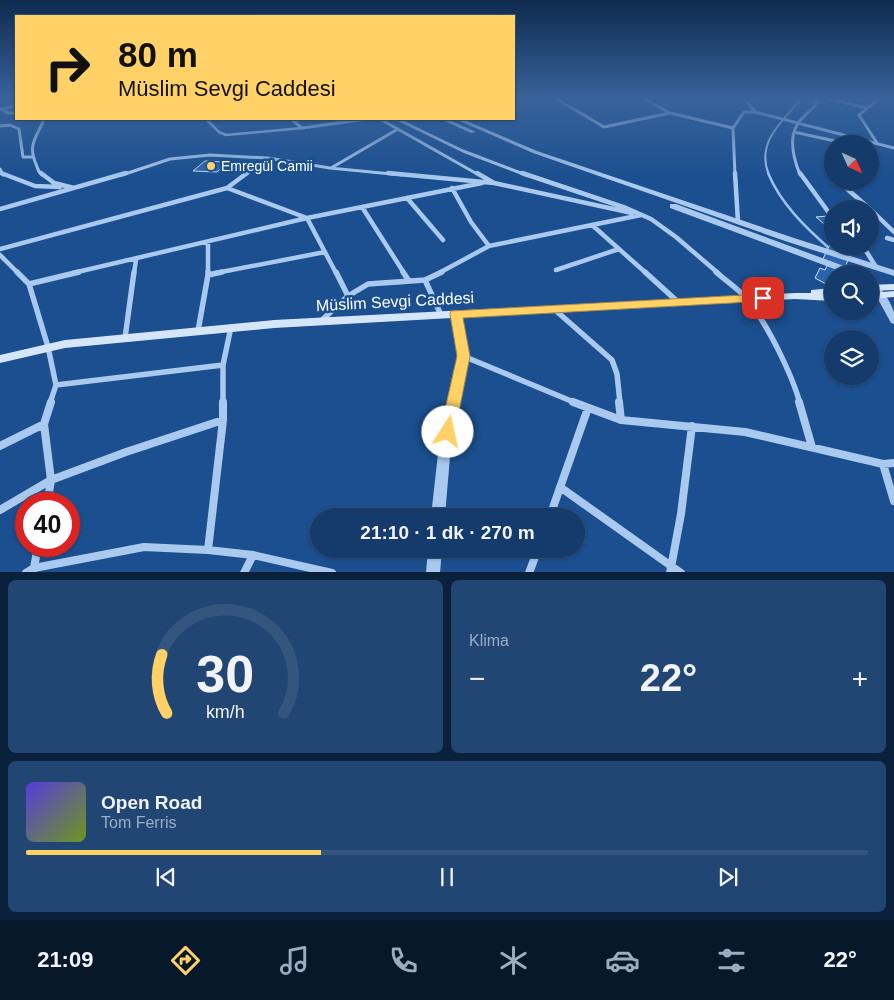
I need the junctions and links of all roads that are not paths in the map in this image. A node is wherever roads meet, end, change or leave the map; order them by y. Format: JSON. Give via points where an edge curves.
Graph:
{"nodes":[{"id":1,"x":797,"y":124,"type":"edge"},
{"id":2,"x":42,"y":125,"type":"edge"},
{"id":3,"x":212,"y":125,"type":"edge"},
{"id":4,"x":298,"y":125,"type":"edge"},
{"id":5,"x":326,"y":125,"type":"edge"},
{"id":6,"x":390,"y":125,"type":"edge"},
{"id":7,"x":409,"y":125,"type":"edge"},
{"id":8,"x":456,"y":125,"type":"edge"},
{"id":9,"x":471,"y":125,"type":"edge"},
{"id":10,"x":599,"y":125,"type":"edge"},
{"id":11,"x":619,"y":125,"type":"edge"},
{"id":12,"x":719,"y":125,"type":"edge"},
{"id":13,"x":735,"y":125,"type":"edge"},
{"id":14,"x":800,"y":125,"type":"edge"},
{"id":15,"x":0,"y":126,"type":"edge"},
{"id":16,"x":302,"y":128,"type":"junction"},
{"id":17,"x":733,"y":128,"type":"junction"},
{"id":18,"x":398,"y":129,"type":"junction"},
{"id":19,"x":794,"y":132,"type":"junction"},
{"id":20,"x":840,"y":134,"type":"joint"},
{"id":21,"x":844,"y":135,"type":"edge"},
{"id":22,"x":824,"y":140,"type":"edge"},
{"id":23,"x":879,"y":144,"type":"edge"},
{"id":24,"x":894,"y":148,"type":"edge"},
{"id":25,"x":34,"y":156,"type":"junction"},
{"id":26,"x":268,"y":158,"type":"junction"},
{"id":27,"x":0,"y":168,"type":"edge"},
{"id":28,"x":330,"y":168,"type":"junction"},
{"id":29,"x":482,"y":182,"type":"junction"},
{"id":30,"x":494,"y":183,"type":"junction"},
{"id":31,"x":76,"y":188,"type":"junction"},
{"id":32,"x":227,"y":188,"type":"junction"},
{"id":33,"x":452,"y":188,"type":"junction"},
{"id":34,"x":848,"y":190,"type":"edge"},
{"id":35,"x":407,"y":198,"type":"junction"},
{"id":36,"x":860,"y":200,"type":"edge"},
{"id":37,"x":824,"y":206,"type":"edge"},
{"id":38,"x":362,"y":207,"type":"junction"},
{"id":39,"x":0,"y":209,"type":"edge"},
{"id":40,"x":641,"y":215,"type":"junction"},
{"id":41,"x":307,"y":218,"type":"junction"},
{"id":42,"x":879,"y":218,"type":"edge"},
{"id":43,"x":738,"y":222,"type":"junction"},
{"id":44,"x":592,"y":225,"type":"junction"},
{"id":45,"x":894,"y":232,"type":"edge"},
{"id":46,"x":887,"y":238,"type":"dead end"},
{"id":47,"x":444,"y":240,"type":"dead end"},
{"id":48,"x":894,"y":240,"type":"edge"},
{"id":49,"x":208,"y":242,"type":"junction"},
{"id":50,"x":489,"y":246,"type":"junction"},
{"id":51,"x":0,"y":249,"type":"edge"},
{"id":52,"x":619,"y":249,"type":"junction"},
{"id":53,"x":325,"y":252,"type":"junction"},
{"id":54,"x":0,"y":255,"type":"edge"},
{"id":55,"x":136,"y":260,"type":"junction"},
{"id":56,"x":834,"y":265,"type":"edge"},
{"id":57,"x":870,"y":265,"type":"edge"},
{"id":58,"x":879,"y":268,"type":"edge"},
{"id":59,"x":556,"y":270,"type":"dead end"},
{"id":60,"x":894,"y":273,"type":"edge"},
{"id":61,"x":208,"y":274,"type":"junction"},
{"id":62,"x":425,"y":280,"type":"junction"},
{"id":63,"x":409,"y":281,"type":"junction"},
{"id":64,"x":29,"y":284,"type":"junction"},
{"id":65,"x":894,"y":287,"type":"edge"},
{"id":66,"x":879,"y":289,"type":"edge"},
{"id":67,"x":879,"y":291,"type":"edge"},
{"id":68,"x":824,"y":292,"type":"edge"},
{"id":69,"x":894,"y":294,"type":"edge"},
{"id":70,"x":348,"y":296,"type":"junction"},
{"id":71,"x":795,"y":296,"type":"junction"},
{"id":72,"x":824,"y":298,"type":"edge"},
{"id":73,"x":879,"y":298,"type":"edge"},
{"id":74,"x":747,"y":299,"type":"junction"},
{"id":75,"x":678,"y":302,"type":"junction"},
{"id":76,"x":554,"y":309,"type":"junction"},
{"id":77,"x":456,"y":314,"type":"junction"},
{"id":78,"x":441,"y":315,"type":"junction"},
{"id":79,"x":894,"y":321,"type":"edge"},
{"id":80,"x":321,"y":322,"type":"junction"},
{"id":81,"x":231,"y":327,"type":"junction"},
{"id":82,"x":198,"y":331,"type":"junction"},
{"id":83,"x":125,"y":338,"type":"junction"},
{"id":84,"x":48,"y":347,"type":"junction"},
{"id":85,"x":463,"y":356,"type":"junction"},
{"id":86,"x":0,"y":360,"type":"edge"},
{"id":87,"x":222,"y":364,"type":"junction"},
{"id":88,"x":56,"y":384,"type":"junction"},
{"id":89,"x":588,"y":408,"type":"junction"},
{"id":90,"x":223,"y":420,"type":"junction"},
{"id":91,"x":621,"y":420,"type":"junction"},
{"id":92,"x":44,"y":424,"type":"junction"},
{"id":93,"x":692,"y":426,"type":"junction"},
{"id":94,"x":0,"y":446,"type":"edge"},
{"id":95,"x":812,"y":447,"type":"junction"},
{"id":96,"x":894,"y":463,"type":"edge"},
{"id":97,"x":883,"y":464,"type":"junction"},
{"id":98,"x":51,"y":480,"type":"junction"},
{"id":99,"x":560,"y":488,"type":"junction"},
{"id":100,"x":49,"y":492,"type":"edge"},
{"id":101,"x":894,"y":502,"type":"edge"},
{"id":102,"x":439,"y":508,"type":"edge"},
{"id":103,"x":553,"y":508,"type":"edge"},
{"id":104,"x":0,"y":510,"type":"edge"},
{"id":105,"x":208,"y":550,"type":"junction"},
{"id":106,"x":253,"y":555,"type":"junction"},
{"id":107,"x":36,"y":557,"type":"edge"},
{"id":108,"x":436,"y":558,"type":"edge"},
{"id":109,"x":534,"y":558,"type":"edge"},
{"id":110,"x":34,"y":570,"type":"edge"},
{"id":111,"x":671,"y":570,"type":"edge"},
{"id":112,"x":437,"y":571,"type":"edge"},
{"id":113,"x":26,"y":572,"type":"edge"},
{"id":114,"x":244,"y":572,"type":"edge"},
{"id":115,"x":332,"y":572,"type":"edge"},
{"id":116,"x":529,"y":572,"type":"edge"},
{"id":117,"x":681,"y":572,"type":"edge"}],
"edges":[{"from":1,"to":19,"type":"street"},
{"from":2,"to":25,"type":"street","via":[[34,140],[31,153]]},
{"from":3,"to":16,"type":"lane","via":[[226,135]]},
{"from":4,"to":16,"type":"street"},
{"from":5,"to":16,"type":"street"},
{"from":6,"to":18,"type":"street"},
{"from":7,"to":40,"type":"street","via":[[509,169]]},
{"from":8,"to":56,"type":"street","via":[[530,156]]},
{"from":9,"to":43,"type":"street","via":[[536,152]]},
{"from":10,"to":11,"type":"street","via":[[604,128]]},
{"from":12,"to":17,"type":"street"},
{"from":13,"to":17,"type":"street"},
{"from":14,"to":20,"type":"street"},
{"from":15,"to":25,"type":"street","via":[[10,125],[19,129],[23,157]]},
{"from":17,"to":43,"type":"street"},
{"from":18,"to":28,"type":"street"},
{"from":18,"to":30,"type":"street"},
{"from":19,"to":22,"type":"street"},
{"from":19,"to":37,"type":"street","via":[[793,158],[802,179]]},
{"from":20,"to":21,"type":"street"},
{"from":23,"to":24,"type":"street"},
{"from":25,"to":31,"type":"street","via":[[39,172],[54,183]]},
{"from":26,"to":28,"type":"street"},
{"from":26,"to":31,"type":"street","via":[[184,156]]},
{"from":26,"to":32,"type":"street"},
{"from":27,"to":31,"type":"street","via":[[1,174],[34,186]]},
{"from":28,"to":29,"type":"street"},
{"from":29,"to":30,"type":"street"},
{"from":29,"to":33,"type":"street"},
{"from":30,"to":40,"type":"street"},
{"from":31,"to":39,"type":"street"},
{"from":32,"to":41,"type":"street"},
{"from":32,"to":51,"type":"street"},
{"from":33,"to":35,"type":"street"},
{"from":33,"to":50,"type":"street"},
{"from":34,"to":36,"type":"street"},
{"from":35,"to":38,"type":"street"},
{"from":35,"to":47,"type":"street"},
{"from":38,"to":41,"type":"street"},
{"from":38,"to":63,"type":"street"},
{"from":40,"to":44,"type":"street"},
{"from":40,"to":74,"type":"street","via":[[676,237]]},
{"from":41,"to":49,"type":"street"},
{"from":41,"to":53,"type":"street"},
{"from":42,"to":45,"type":"street"},
{"from":43,"to":57,"type":"street"},
{"from":44,"to":50,"type":"street"},
{"from":44,"to":52,"type":"street"},
{"from":46,"to":48,"type":"street"},
{"from":49,"to":55,"type":"street"},
{"from":49,"to":61,"type":"street"},
{"from":50,"to":62,"type":"street"},
{"from":52,"to":59,"type":"street"},
{"from":52,"to":75,"type":"street"},
{"from":53,"to":61,"type":"street"},
{"from":53,"to":70,"type":"street"},
{"from":54,"to":64,"type":"street"},
{"from":55,"to":64,"type":"street"},
{"from":55,"to":83,"type":"street"},
{"from":58,"to":60,"type":"street"},
{"from":61,"to":82,"type":"street"},
{"from":62,"to":63,"type":"street"},
{"from":62,"to":78,"type":"street"},
{"from":63,"to":70,"type":"street","via":[[368,284]]},
{"from":64,"to":84,"type":"street"},
{"from":65,"to":66,"type":"main road"},
{"from":67,"to":69,"type":"main road"},
{"from":68,"to":71,"type":"main road","name":"Müslim Sevgi Caddesi"},
{"from":70,"to":80,"type":"street"},
{"from":71,"to":72,"type":"main road","name":"Müslim Sevgi Caddesi"},
{"from":71,"to":74,"type":"main road","name":"Müslim Sevgi Caddesi"},
{"from":73,"to":79,"type":"street"},
{"from":74,"to":75,"type":"main road","name":"Müslim Sevgi Caddesi"},
{"from":74,"to":95,"type":"street","via":[[766,328],[796,390]]},
{"from":75,"to":76,"type":"main road","name":"Müslim Sevgi Caddesi"},
{"from":76,"to":77,"type":"main road","name":"Müslim Sevgi Caddesi"},
{"from":76,"to":91,"type":"street","via":[[612,360],[617,374]]},
{"from":77,"to":78,"type":"main road","name":"Müslim Sevgi Caddesi"},
{"from":77,"to":85,"type":"street"},
{"from":78,"to":80,"type":"main road","name":"Müslim Sevgi Caddesi"},
{"from":80,"to":81,"type":"main road","name":"Müslim Sevgi Caddesi"},
{"from":81,"to":82,"type":"main road","name":"Müslim Sevgi Caddesi"},
{"from":81,"to":87,"type":"street"},
{"from":82,"to":83,"type":"main road","name":"Müslim Sevgi Caddesi"},
{"from":83,"to":84,"type":"main road","name":"Müslim Sevgi Caddesi"},
{"from":84,"to":86,"type":"main road","name":"Müslim Sevgi Caddesi"},
{"from":84,"to":88,"type":"street"},
{"from":85,"to":89,"type":"street"},
{"from":85,"to":102,"type":"street","via":[[445,446]]},
{"from":87,"to":88,"type":"street"},
{"from":87,"to":90,"type":"street"},
{"from":88,"to":92,"type":"street"},
{"from":89,"to":91,"type":"street"},
{"from":89,"to":99,"type":"street"},
{"from":90,"to":98,"type":"street"},
{"from":90,"to":105,"type":"street"},
{"from":91,"to":93,"type":"street"},
{"from":92,"to":94,"type":"street"},
{"from":92,"to":98,"type":"street"},
{"from":93,"to":95,"type":"street","via":[[745,432]]},
{"from":93,"to":111,"type":"street"},
{"from":95,"to":97,"type":"street"},
{"from":96,"to":97,"type":"street"},
{"from":97,"to":101,"type":"street"},
{"from":98,"to":100,"type":"street"},
{"from":98,"to":104,"type":"street"},
{"from":99,"to":103,"type":"street"},
{"from":99,"to":111,"type":"street"},
{"from":105,"to":106,"type":"street"},
{"from":105,"to":110,"type":"street","via":[[144,547]]},
{"from":106,"to":114,"type":"street"},
{"from":106,"to":115,"type":"street"},
{"from":107,"to":110,"type":"street"},
{"from":108,"to":112,"type":"street"},
{"from":109,"to":116,"type":"street"},
{"from":110,"to":113,"type":"street"},
{"from":111,"to":117,"type":"street"}]}
